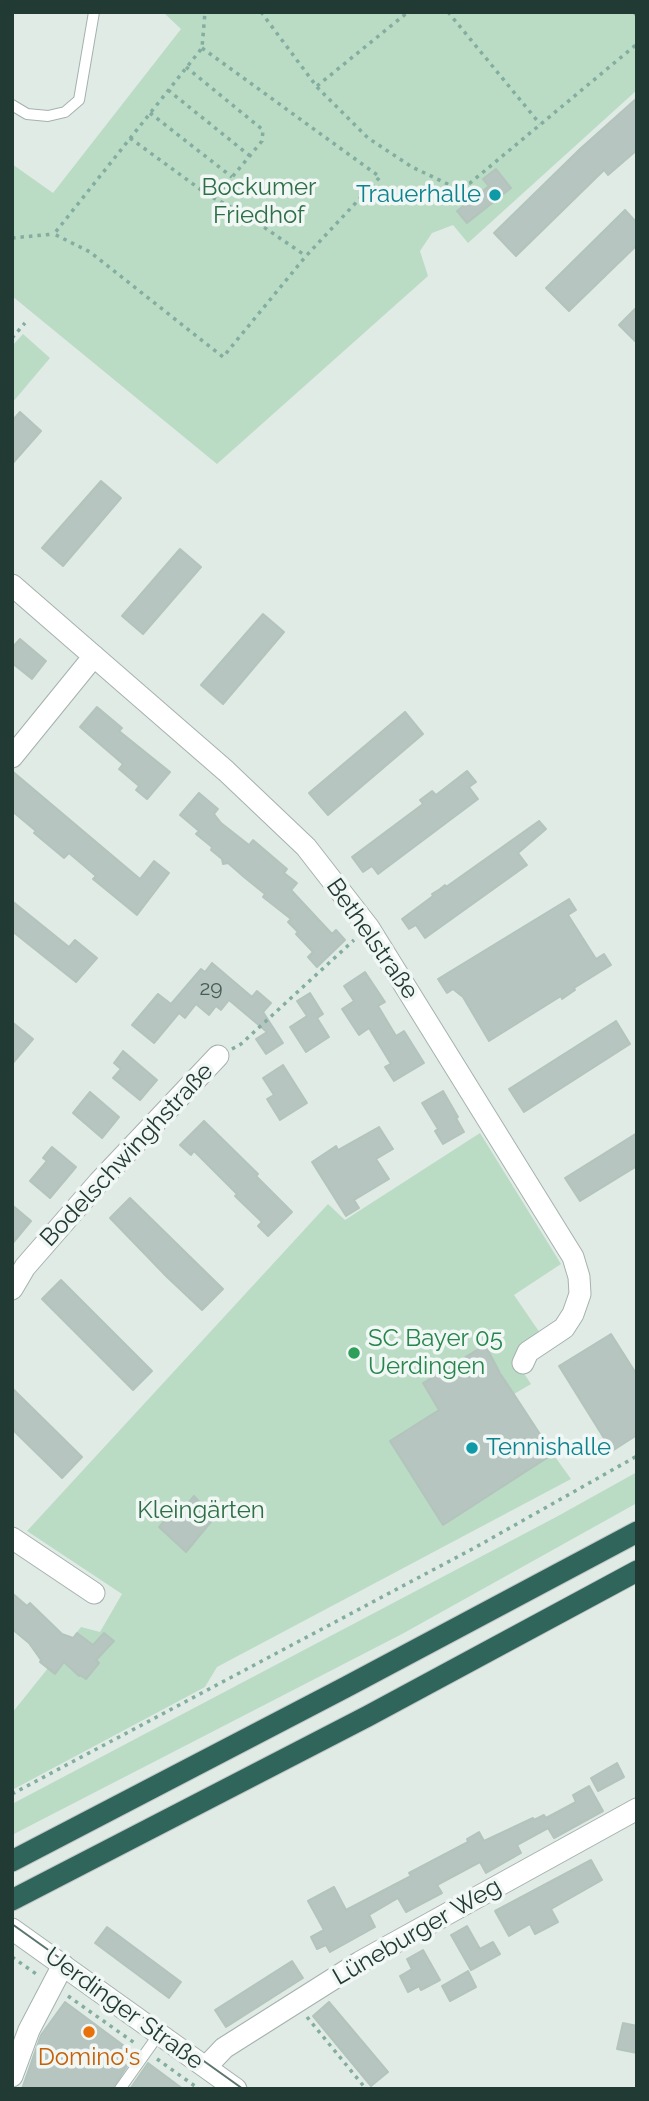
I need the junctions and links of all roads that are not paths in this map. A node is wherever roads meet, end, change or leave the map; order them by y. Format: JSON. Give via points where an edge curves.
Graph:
{"nodes":[{"id":1,"x":94,"y":12,"type":"edge"},
{"id":2,"x":12,"y":105,"type":"edge"},
{"id":3,"x":12,"y":585,"type":"edge"},
{"id":4,"x":94,"y":656,"type":"junction"},
{"id":5,"x":12,"y":757,"type":"edge"},
{"id":6,"x":218,"y":1056,"type":"road end"},
{"id":7,"x":12,"y":1289,"type":"edge"},
{"id":8,"x":523,"y":1363,"type":"dead end"},
{"id":9,"x":637,"y":1532,"type":"edge"},
{"id":10,"x":12,"y":1538,"type":"edge"},
{"id":11,"x":637,"y":1571,"type":"edge"},
{"id":12,"x":94,"y":1593,"type":"dead end"},
{"id":13,"x":637,"y":1810,"type":"edge"},
{"id":14,"x":12,"y":1861,"type":"edge"},
{"id":15,"x":19,"y":1897,"type":"edge"},
{"id":16,"x":12,"y":1929,"type":"edge"},
{"id":17,"x":63,"y":1965,"type":"junction"},
{"id":18,"x":159,"y":2034,"type":"junction"},
{"id":19,"x":206,"y":2067,"type":"junction"},
{"id":20,"x":12,"y":2076,"type":"edge"},
{"id":21,"x":120,"y":2089,"type":"edge"},
{"id":22,"x":236,"y":2089,"type":"edge"}],
"edges":[{"from":1,"to":2,"type":"lane","via":[[79,100],[65,112],[48,116],[27,114]]},
{"from":3,"to":4,"type":"street","name":"Bethelstraße"},
{"from":4,"to":5,"type":"street"},
{"from":4,"to":8,"type":"street","name":"Bethelstraße","via":[[306,847],[369,928],[573,1257],[580,1294],[572,1314],[564,1328],[528,1352]]},
{"from":6,"to":7,"type":"street","name":"Bodelschwinghstraße","via":[[99,1182]]},
{"from":9,"to":14,"type":"highway"},
{"from":10,"to":12,"type":"street"},
{"from":11,"to":15,"type":"highway"},
{"from":13,"to":19,"type":"street","name":"Lüneburger Weg","via":[[359,1962],[224,2049]]},
{"from":16,"to":17,"type":"street","name":"Uerdinger Straße"},
{"from":17,"to":18,"type":"street","name":"Uerdinger Straße"},
{"from":17,"to":20,"type":"street","via":[[29,2030]]},
{"from":18,"to":19,"type":"street","name":"Uerdinger Straße"},
{"from":18,"to":21,"type":"lane"},
{"from":19,"to":22,"type":"street","name":"Uerdinger Straße"}]}
